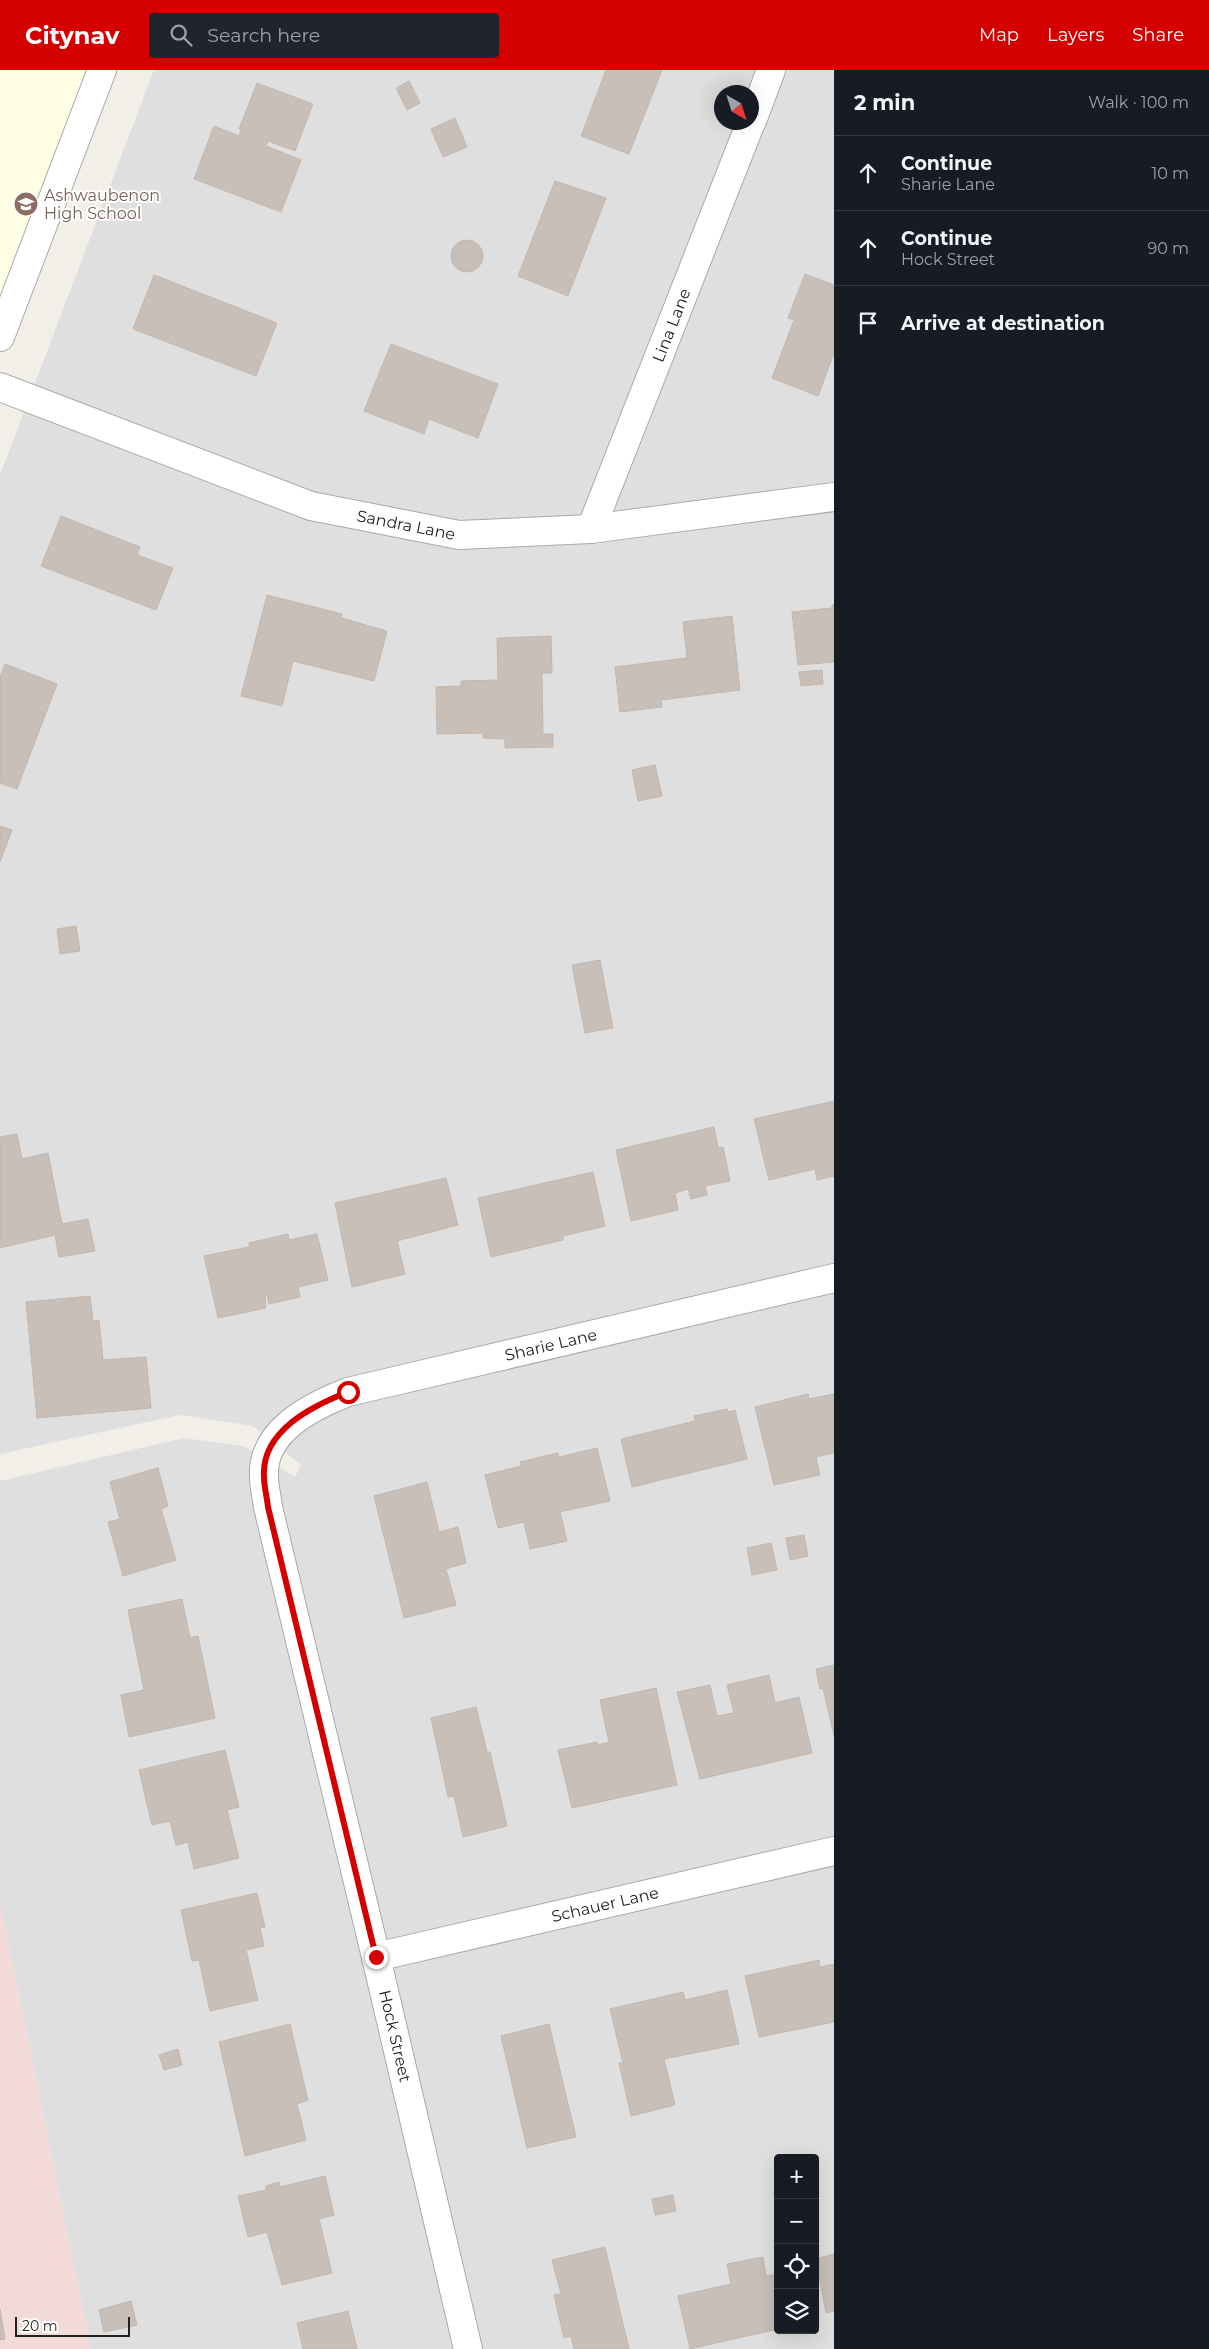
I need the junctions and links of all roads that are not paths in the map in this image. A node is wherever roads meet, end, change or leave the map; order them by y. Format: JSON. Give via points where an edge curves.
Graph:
{"nodes":[{"id":1,"x":102,"y":70,"type":"edge"},
{"id":2,"x":771,"y":70,"type":"edge"},
{"id":3,"x":759,"y":101,"type":"edge"},
{"id":4,"x":748,"y":130,"type":"edge"},
{"id":5,"x":0,"y":337,"type":"edge"},
{"id":6,"x":0,"y":387,"type":"edge"},
{"id":7,"x":834,"y":497,"type":"edge"},
{"id":8,"x":592,"y":529,"type":"junction"},
{"id":9,"x":834,"y":1278,"type":"edge"},
{"id":10,"x":279,"y":1434,"type":"joint"},
{"id":11,"x":834,"y":1851,"type":"edge"},
{"id":12,"x":376,"y":1957,"type":"junction"},
{"id":13,"x":468,"y":2349,"type":"edge"}],
"edges":[{"from":1,"to":5,"type":"street"},
{"from":2,"to":3,"type":"street","name":"Lina Lane"},
{"from":4,"to":8,"type":"street","name":"Lina Lane"},
{"from":6,"to":8,"type":"street","name":"Sandra Lane","via":[[311,506],[459,535]]},
{"from":7,"to":8,"type":"street","name":"Sandra Lane"},
{"from":9,"to":10,"type":"street","name":"Sharie Lane","via":[[348,1392],[321,1402],[298,1416]]},
{"from":10,"to":12,"type":"street","name":"Hock Street","via":[[268,1451],[263,1475],[268,1507]]},
{"from":11,"to":12,"type":"street","name":"Schauer Lane"},
{"from":12,"to":13,"type":"street","name":"Hock Street"}]}
